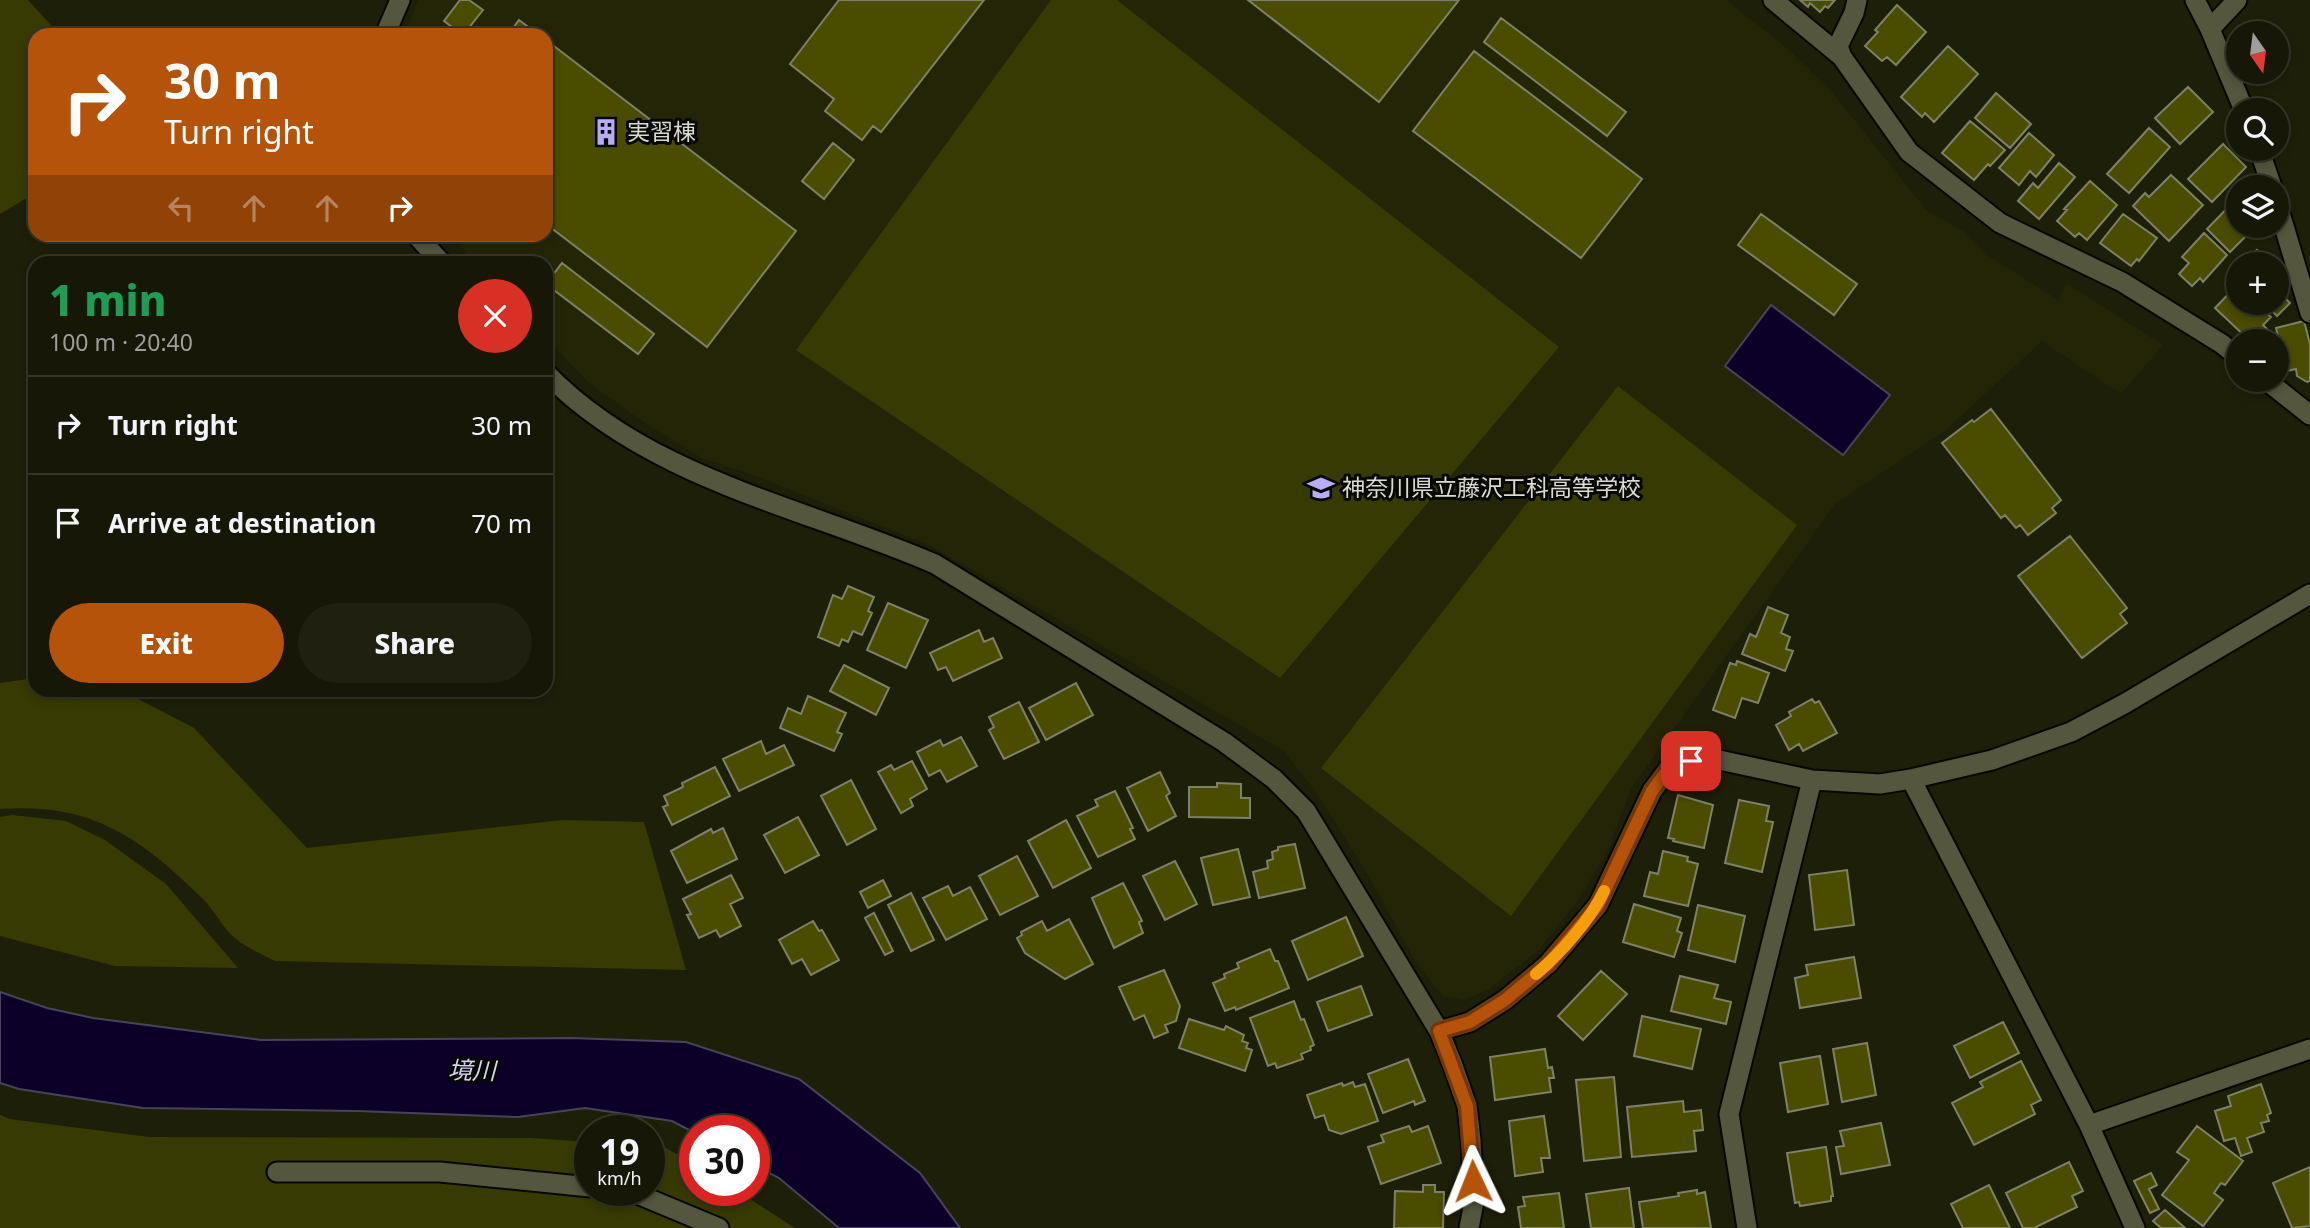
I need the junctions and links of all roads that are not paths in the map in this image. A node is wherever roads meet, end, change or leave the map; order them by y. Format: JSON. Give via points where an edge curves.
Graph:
{"nodes":[{"id":1,"x":400,"y":0,"type":"edge"},
{"id":2,"x":1773,"y":0,"type":"edge"},
{"id":3,"x":1857,"y":0,"type":"edge"},
{"id":4,"x":2195,"y":0,"type":"edge"},
{"id":5,"x":2236,"y":0,"type":"edge"},
{"id":6,"x":388,"y":28,"type":"edge"},
{"id":7,"x":2210,"y":29,"type":"junction"},
{"id":8,"x":1842,"y":57,"type":"junction"},
{"id":9,"x":2239,"y":98,"type":"edge"},
{"id":10,"x":2288,"y":238,"type":"edge"},
{"id":11,"x":423,"y":242,"type":"edge"},
{"id":12,"x":436,"y":256,"type":"edge"},
{"id":13,"x":2310,"y":313,"type":"edge"},
{"id":14,"x":2226,"y":347,"type":"edge"},
{"id":15,"x":553,"y":379,"type":"edge"},
{"id":16,"x":2281,"y":392,"type":"edge"},
{"id":17,"x":2310,"y":415,"type":"edge"},
{"id":18,"x":2310,"y":594,"type":"edge"},
{"id":19,"x":1911,"y":779,"type":"junction"},
{"id":20,"x":1812,"y":780,"type":"junction"},
{"id":21,"x":1439,"y":1031,"type":"junction"},
{"id":22,"x":2310,"y":1049,"type":"edge"},
{"id":23,"x":2089,"y":1125,"type":"junction"},
{"id":24,"x":277,"y":1172,"type":"dead end"},
{"id":25,"x":574,"y":1185,"type":"edge"},
{"id":26,"x":665,"y":1206,"type":"edge"},
{"id":27,"x":719,"y":1228,"type":"edge"},
{"id":28,"x":1469,"y":1228,"type":"edge"},
{"id":29,"x":1747,"y":1228,"type":"edge"},
{"id":30,"x":2135,"y":1228,"type":"edge"}],
"edges":[{"from":1,"to":6,"type":"street"},
{"from":2,"to":8,"type":"street"},
{"from":3,"to":8,"type":"street","via":[[1838,46]]},
{"from":4,"to":7,"type":"street"},
{"from":5,"to":7,"type":"street"},
{"from":7,"to":9,"type":"street"},
{"from":8,"to":14,"type":"street","via":[[1909,152],[2000,223],[2122,282]]},
{"from":10,"to":13,"type":"street"},
{"from":11,"to":12,"type":"street"},
{"from":15,"to":21,"type":"street","via":[[592,413],[685,466],[935,564],[1224,742],[1274,779],[1306,811]]},
{"from":16,"to":17,"type":"street"},
{"from":18,"to":19,"type":"street","via":[[2071,732],[1992,760]]},
{"from":19,"to":20,"type":"street","via":[[1880,783]]},
{"from":19,"to":23,"type":"street"},
{"from":20,"to":21,"type":"street","via":[[1710,758],[1672,764],[1652,791],[1598,905],[1548,964],[1470,1022]]},
{"from":20,"to":29,"type":"street","via":[[1729,1114]]},
{"from":21,"to":28,"type":"street","via":[[1467,1106],[1474,1202]]},
{"from":22,"to":23,"type":"street"},
{"from":23,"to":30,"type":"street"},
{"from":24,"to":25,"type":"street","via":[[440,1172]]},
{"from":26,"to":27,"type":"street"}]}
